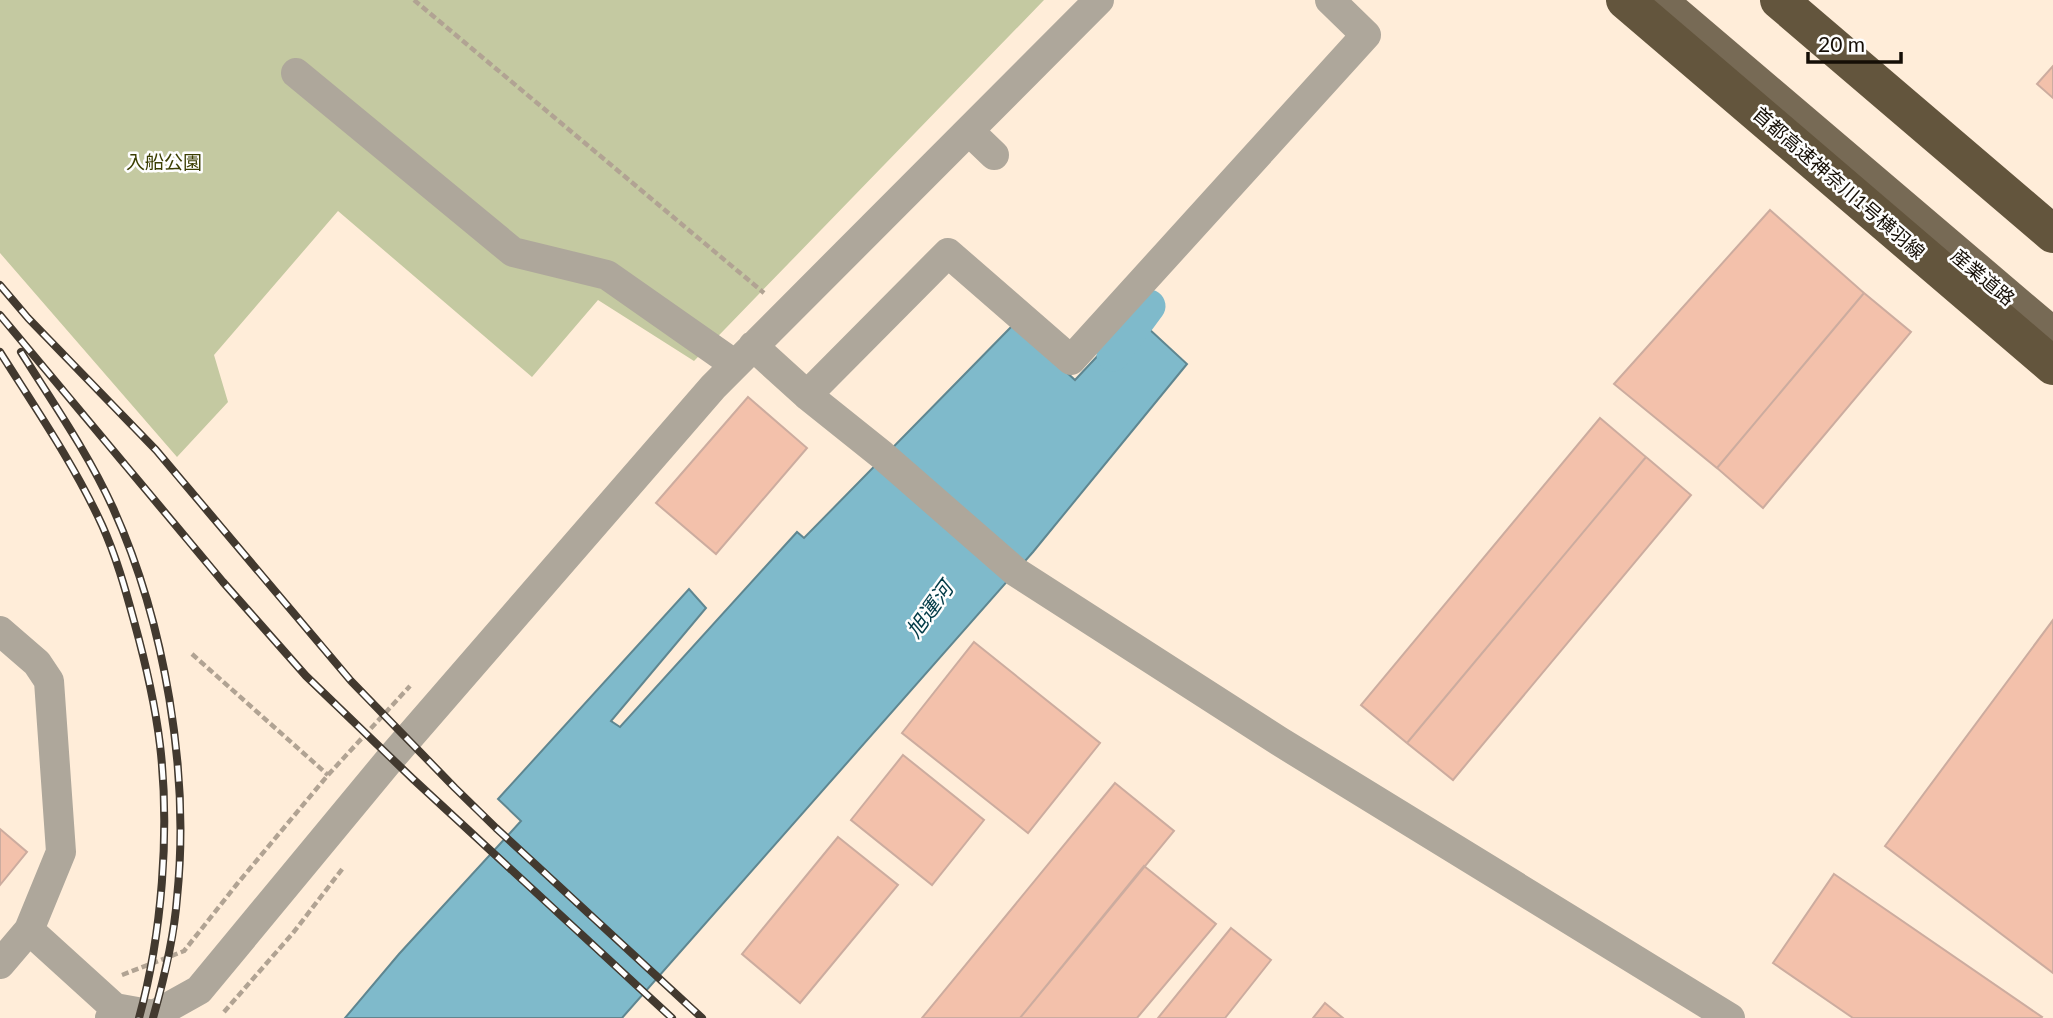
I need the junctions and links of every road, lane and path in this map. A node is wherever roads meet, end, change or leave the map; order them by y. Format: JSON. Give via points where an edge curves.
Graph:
{"nodes":[{"id":1,"x":414,"y":0,"type":"edge"},
{"id":2,"x":1099,"y":0,"type":"edge"},
{"id":3,"x":1330,"y":0,"type":"edge"},
{"id":4,"x":1625,"y":0,"type":"edge"},
{"id":5,"x":1657,"y":0,"type":"edge"},
{"id":6,"x":1779,"y":0,"type":"edge"},
{"id":7,"x":1797,"y":0,"type":"edge"},
{"id":8,"x":296,"y":73,"type":"dead end"},
{"id":9,"x":969,"y":131,"type":"junction"},
{"id":10,"x":994,"y":155,"type":"dead end"},
{"id":11,"x":2053,"y":233,"type":"edge"},
{"id":12,"x":2053,"y":242,"type":"edge"},
{"id":13,"x":767,"y":296,"type":"dead end"},
{"id":14,"x":2053,"y":337,"type":"edge"},
{"id":15,"x":744,"y":355,"type":"junction"},
{"id":16,"x":2053,"y":366,"type":"edge"},
{"id":17,"x":807,"y":395,"type":"junction"},
{"id":18,"x":0,"y":632,"type":"edge"},
{"id":19,"x":192,"y":654,"type":"dead end"},
{"id":20,"x":328,"y":775,"type":"dead end"},
{"id":21,"x":29,"y":930,"type":"junction"},
{"id":22,"x":0,"y":964,"type":"edge"},
{"id":23,"x":112,"y":1013,"type":"edge"},
{"id":24,"x":1730,"y":1018,"type":"edge"}],
"edges":[{"from":1,"to":13,"type":"path"},
{"from":2,"to":9,"type":"street"},
{"from":3,"to":17,"type":"street","via":[[1366,36],[1071,360],[948,253]]},
{"from":4,"to":16,"type":"highway","name":"首都高速神奈川1号横羽線"},
{"from":5,"to":14,"type":"main road","name":"産業道路"},
{"from":6,"to":11,"type":"highway","bridge":true},
{"from":7,"to":12,"type":"main road"},
{"from":8,"to":15,"type":"street","via":[[513,252],[607,275]]},
{"from":9,"to":10,"type":"street"},
{"from":9,"to":15,"type":"street"},
{"from":15,"to":17,"type":"street"},
{"from":15,"to":23,"type":"street","via":[[391,758],[199,990],[154,1015]]},
{"from":17,"to":24,"type":"street","via":[[1016,572],[1291,748]]},
{"from":18,"to":21,"type":"street","via":[[37,663],[49,681],[61,852]]},
{"from":19,"to":20,"type":"path"},
{"from":21,"to":22,"type":"street"},
{"from":21,"to":23,"type":"street"}]}
